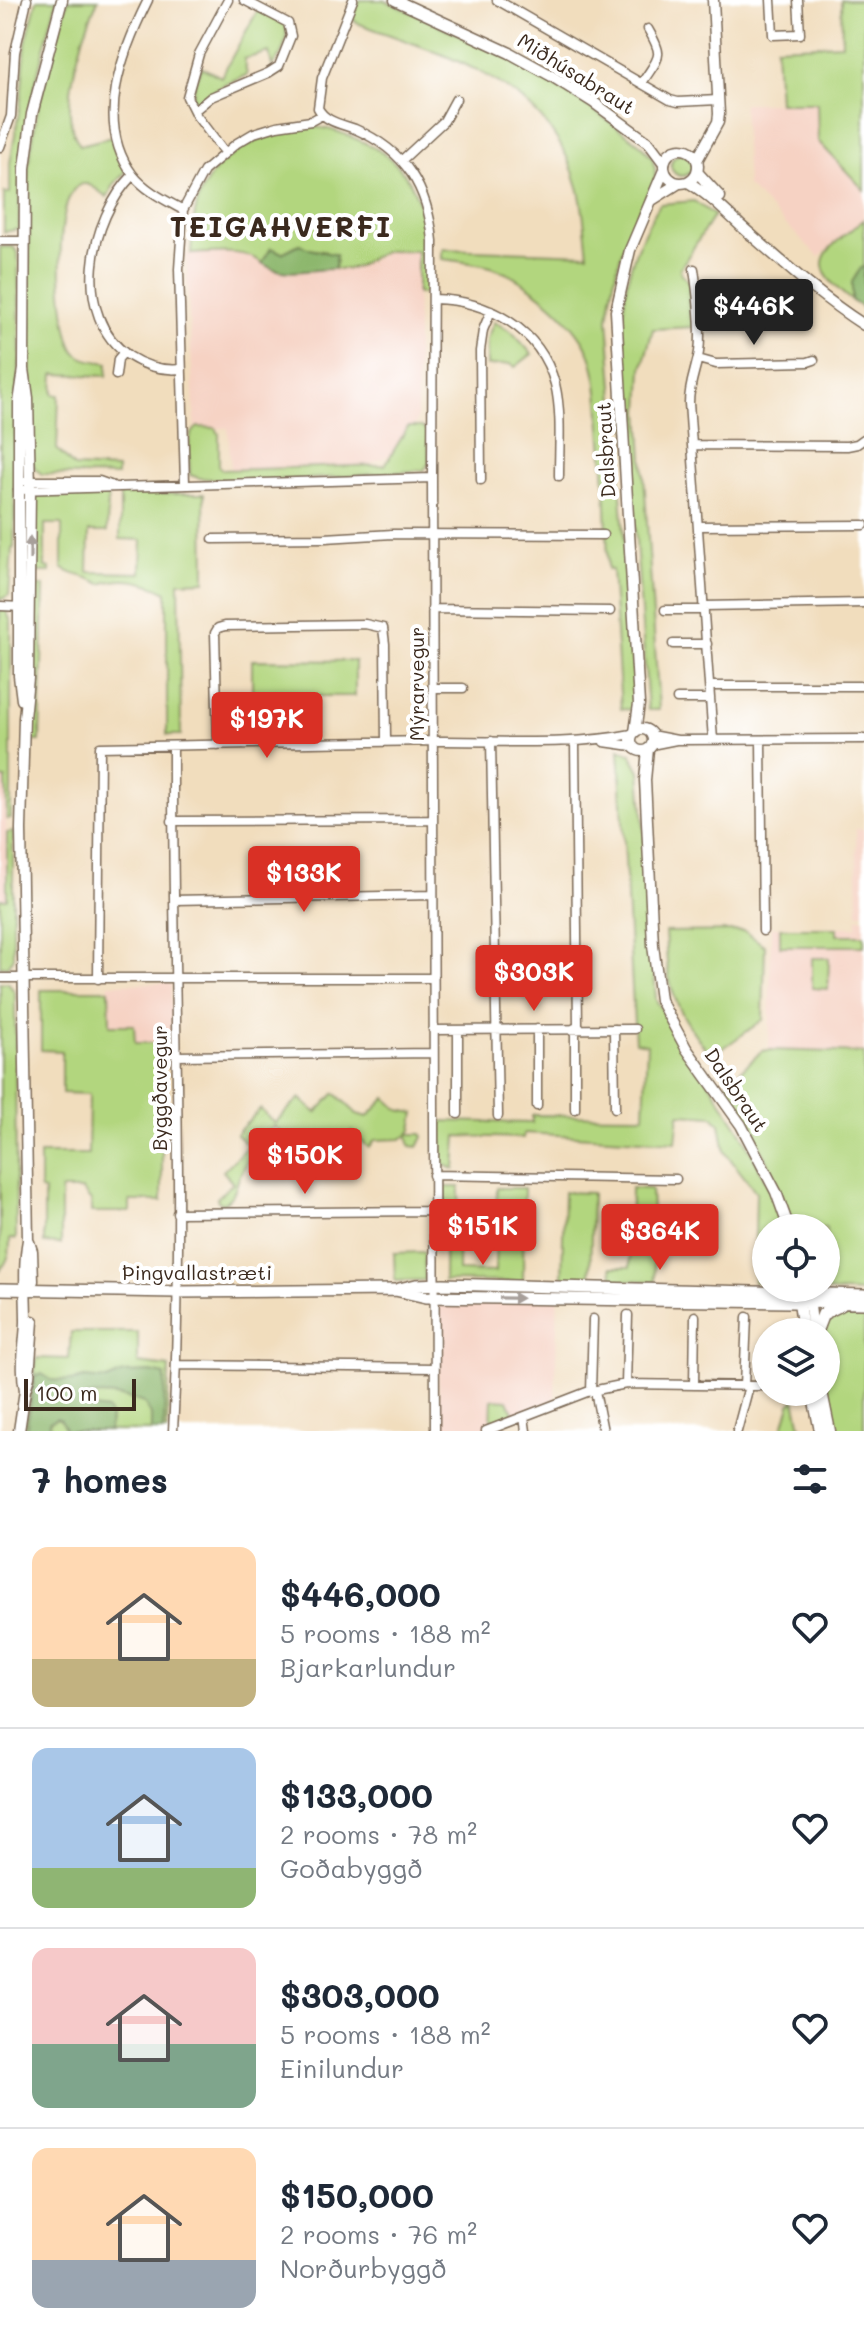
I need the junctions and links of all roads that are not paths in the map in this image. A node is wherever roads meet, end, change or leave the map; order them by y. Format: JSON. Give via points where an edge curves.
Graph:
{"nodes":[{"id":1,"x":27,"y":0,"type":"edge"},
{"id":2,"x":62,"y":0,"type":"edge"},
{"id":3,"x":148,"y":0,"type":"edge"},
{"id":4,"x":228,"y":0,"type":"edge"},
{"id":5,"x":244,"y":0,"type":"edge"},
{"id":6,"x":353,"y":0,"type":"edge"},
{"id":7,"x":395,"y":0,"type":"edge"},
{"id":8,"x":713,"y":0,"type":"edge"},
{"id":9,"x":771,"y":0,"type":"edge"},
{"id":10,"x":798,"y":0,"type":"edge"},
{"id":11,"x":499,"y":1,"type":"edge"},
{"id":12,"x":648,"y":29,"type":"dead end"},
{"id":13,"x":642,"y":83,"type":"junction"},
{"id":14,"x":456,"y":99,"type":"dead end"},
{"id":15,"x":718,"y":100,"type":"junction"},
{"id":16,"x":194,"y":111,"type":"junction"},
{"id":17,"x":322,"y":115,"type":"junction"},
{"id":18,"x":709,"y":133,"type":"junction"},
{"id":19,"x":649,"y":143,"type":"junction"},
{"id":20,"x":0,"y":147,"type":"edge"},
{"id":21,"x":679,"y":150,"type":"junction"},
{"id":22,"x":224,"y":152,"type":"junction"},
{"id":23,"x":402,"y":160,"type":"junction"},
{"id":24,"x":697,"y":160,"type":"junction"},
{"id":25,"x":664,"y":166,"type":"junction"},
{"id":26,"x":697,"y":172,"type":"junction"},
{"id":27,"x":133,"y":175,"type":"junction"},
{"id":28,"x":683,"y":182,"type":"junction"},
{"id":29,"x":652,"y":200,"type":"junction"},
{"id":30,"x":183,"y":210,"type":"junction"},
{"id":31,"x":0,"y":241,"type":"edge"},
{"id":32,"x":24,"y":241,"type":"junction"},
{"id":33,"x":694,"y":269,"type":"dead end"},
{"id":34,"x":433,"y":299,"type":"junction"},
{"id":35,"x":491,"y":311,"type":"junction"},
{"id":36,"x":864,"y":323,"type":"edge"},
{"id":37,"x":124,"y":352,"type":"junction"},
{"id":38,"x":698,"y":359,"type":"junction"},
{"id":39,"x":814,"y":360,"type":"dead end"},
{"id":40,"x":182,"y":369,"type":"junction"},
{"id":41,"x":116,"y":375,"type":"dead end"},
{"id":42,"x":864,"y":439,"type":"edge"},
{"id":43,"x":692,"y":445,"type":"junction"},
{"id":44,"x":559,"y":476,"type":"dead end"},
{"id":45,"x":432,"y":478,"type":"junction"},
{"id":46,"x":481,"y":480,"type":"dead end"},
{"id":47,"x":185,"y":484,"type":"junction"},
{"id":48,"x":24,"y":485,"type":"junction"},
{"id":49,"x":864,"y":525,"type":"edge"},
{"id":50,"x":698,"y":526,"type":"junction"},
{"id":51,"x":432,"y":534,"type":"junction"},
{"id":52,"x":603,"y":535,"type":"dead end"},
{"id":53,"x":213,"y":539,"type":"dead end"},
{"id":54,"x":864,"y":603,"type":"edge"},
{"id":55,"x":0,"y":606,"type":"edge"},
{"id":56,"x":24,"y":607,"type":"junction"},
{"id":57,"x":704,"y":608,"type":"junction"},
{"id":58,"x":432,"y":609,"type":"junction"},
{"id":59,"x":665,"y":610,"type":"dead end"},
{"id":60,"x":610,"y":611,"type":"dead end"},
{"id":61,"x":673,"y":644,"type":"dead end"},
{"id":62,"x":707,"y":644,"type":"junction"},
{"id":63,"x":710,"y":686,"type":"junction"},
{"id":64,"x":864,"y":686,"type":"edge"},
{"id":65,"x":433,"y":688,"type":"junction"},
{"id":66,"x":463,"y":688,"type":"dead end"},
{"id":67,"x":677,"y":699,"type":"dead end"},
{"id":68,"x":710,"y":699,"type":"junction"},
{"id":69,"x":639,"y":704,"type":"junction"},
{"id":70,"x":864,"y":739,"type":"edge"},
{"id":71,"x":633,"y":740,"type":"junction"},
{"id":72,"x":650,"y":740,"type":"junction"},
{"id":73,"x":713,"y":740,"type":"junction"},
{"id":74,"x":761,"y":740,"type":"junction"},
{"id":75,"x":386,"y":741,"type":"junction"},
{"id":76,"x":433,"y":741,"type":"junction"},
{"id":77,"x":491,"y":741,"type":"junction"},
{"id":78,"x":575,"y":742,"type":"junction"},
{"id":79,"x":218,"y":745,"type":"junction"},
{"id":80,"x":173,"y":746,"type":"junction"},
{"id":81,"x":645,"y":780,"type":"junction"},
{"id":82,"x":433,"y":820,"type":"junction"},
{"id":83,"x":172,"y":821,"type":"junction"},
{"id":84,"x":433,"y":895,"type":"junction"},
{"id":85,"x":174,"y":900,"type":"junction"},
{"id":86,"x":763,"y":931,"type":"dead end"},
{"id":87,"x":0,"y":978,"type":"edge"},
{"id":88,"x":23,"y":978,"type":"junction"},
{"id":89,"x":433,"y":978,"type":"junction"},
{"id":90,"x":98,"y":979,"type":"junction"},
{"id":91,"x":176,"y":979,"type":"junction"},
{"id":92,"x":577,"y":1028,"type":"junction"},
{"id":93,"x":537,"y":1029,"type":"junction"},
{"id":94,"x":614,"y":1029,"type":"junction"},
{"id":95,"x":635,"y":1029,"type":"dead end"},
{"id":96,"x":433,"y":1030,"type":"junction"},
{"id":97,"x":458,"y":1030,"type":"junction"},
{"id":98,"x":495,"y":1030,"type":"junction"},
{"id":99,"x":433,"y":1053,"type":"junction"},
{"id":100,"x":176,"y":1056,"type":"junction"},
{"id":101,"x":537,"y":1106,"type":"dead end"},
{"id":102,"x":615,"y":1108,"type":"dead end"},
{"id":103,"x":575,"y":1109,"type":"dead end"},
{"id":104,"x":458,"y":1114,"type":"dead end"},
{"id":105,"x":498,"y":1116,"type":"dead end"},
{"id":106,"x":433,"y":1175,"type":"junction"},
{"id":107,"x":676,"y":1179,"type":"dead end"},
{"id":108,"x":433,"y":1211,"type":"junction"},
{"id":109,"x":177,"y":1213,"type":"junction"},
{"id":110,"x":784,"y":1214,"type":"edge"},
{"id":111,"x":0,"y":1289,"type":"edge"},
{"id":112,"x":30,"y":1290,"type":"junction"},
{"id":113,"x":433,"y":1290,"type":"junction"},
{"id":114,"x":177,"y":1292,"type":"junction"},
{"id":115,"x":752,"y":1294,"type":"edge"},
{"id":116,"x":840,"y":1295,"type":"edge"},
{"id":117,"x":864,"y":1295,"type":"edge"},
{"id":118,"x":840,"y":1302,"type":"edge"},
{"id":119,"x":846,"y":1303,"type":"junction"},
{"id":120,"x":864,"y":1303,"type":"edge"},
{"id":121,"x":628,"y":1315,"type":"dead end"},
{"id":122,"x":695,"y":1316,"type":"dead end"},
{"id":123,"x":747,"y":1317,"type":"dead end"},
{"id":124,"x":821,"y":1318,"type":"edge"},
{"id":125,"x":593,"y":1319,"type":"dead end"},
{"id":126,"x":177,"y":1365,"type":"junction"},
{"id":127,"x":434,"y":1368,"type":"junction"},
{"id":128,"x":626,"y":1384,"type":"junction"},
{"id":129,"x":694,"y":1385,"type":"junction"},
{"id":130,"x":747,"y":1386,"type":"junction"},
{"id":131,"x":752,"y":1386,"type":"edge"},
{"id":132,"x":593,"y":1391,"type":"junction"},
{"id":133,"x":815,"y":1406,"type":"edge"},
{"id":134,"x":825,"y":1406,"type":"edge"},
{"id":135,"x":524,"y":1417,"type":"junction"},
{"id":136,"x":19,"y":1431,"type":"edge"},
{"id":137,"x":173,"y":1431,"type":"edge"},
{"id":138,"x":435,"y":1431,"type":"edge"},
{"id":139,"x":486,"y":1431,"type":"edge"},
{"id":140,"x":526,"y":1431,"type":"edge"},
{"id":141,"x":603,"y":1431,"type":"edge"},
{"id":142,"x":737,"y":1431,"type":"edge"},
{"id":143,"x":820,"y":1431,"type":"edge"},
{"id":144,"x":830,"y":1431,"type":"edge"}],
"edges":[{"from":1,"to":20,"type":"street","via":[[15,52],[11,116]]},
{"from":2,"to":32,"type":"street","via":[[28,137]]},
{"from":3,"to":27,"type":"street","via":[[125,56],[113,115],[117,142]]},
{"from":4,"to":16,"type":"street","via":[[192,75],[187,97]]},
{"from":5,"to":16,"type":"street","via":[[288,23],[291,36],[283,61]]},
{"from":6,"to":17,"type":"street","via":[[322,78]]},
{"from":7,"to":19,"type":"street","name":"Miðhúsabraut","via":[[550,75]]},
{"from":8,"to":15,"type":"street"},
{"from":9,"to":10,"type":"street","via":[[773,35],[800,34]]},
{"from":11,"to":13,"type":"street"},
{"from":12,"to":13,"type":"street","via":[[659,55]]},
{"from":13,"to":15,"type":"street","via":[[678,102]]},
{"from":14,"to":23,"type":"street","via":[[444,121]]},
{"from":15,"to":18,"type":"street","via":[[718,122]]},
{"from":16,"to":22,"type":"street"},
{"from":17,"to":22,"type":"street","via":[[254,133]]},
{"from":17,"to":23,"type":"street","name":"Mýrarvegur","via":[[372,137]]},
{"from":18,"to":21,"type":"street"},
{"from":18,"to":24,"type":"street"},
{"from":19,"to":21,"type":"street","name":"Miðhúsabraut"},
{"from":19,"to":25,"type":"street","name":"Miðhúsabraut"},
{"from":21,"to":24,"type":"street"},
{"from":21,"to":25,"type":"street"},
{"from":22,"to":30,"type":"street","via":[[204,171]]},
{"from":23,"to":34,"type":"street","name":"Mýrarvegur","via":[[428,207]]},
{"from":24,"to":26,"type":"street"},
{"from":25,"to":28,"type":"street","via":[[670,179]]},
{"from":25,"to":29,"type":"street","name":"Dalsbraut"},
{"from":26,"to":28,"type":"street"},
{"from":26,"to":36,"type":"street","via":[[745,222]]},
{"from":27,"to":30,"type":"street"},
{"from":27,"to":37,"type":"street","via":[[117,194],[101,229],[93,282],[102,327]]},
{"from":28,"to":29,"type":"street"},
{"from":28,"to":36,"type":"street","via":[[712,198],[827,298]]},
{"from":29,"to":69,"type":"street","name":"Dalsbraut","via":[[630,250],[616,311]]},
{"from":30,"to":40,"type":"street"},
{"from":31,"to":32,"type":"street"},
{"from":32,"to":48,"type":"street","via":[[19,403]]},
{"from":33,"to":38,"type":"street"},
{"from":34,"to":35,"type":"street"},
{"from":34,"to":45,"type":"street","name":"Mýrarvegur"},
{"from":35,"to":44,"type":"street","via":[[521,329],[551,373],[559,413]]},
{"from":35,"to":46,"type":"street","via":[[480,351]]},
{"from":37,"to":40,"type":"street","via":[[156,368]]},
{"from":37,"to":41,"type":"street"},
{"from":38,"to":39,"type":"street","via":[[716,364]]},
{"from":38,"to":43,"type":"street","via":[[689,389]]},
{"from":40,"to":47,"type":"street"},
{"from":42,"to":43,"type":"street","via":[[847,446]]},
{"from":43,"to":50,"type":"street"},
{"from":45,"to":47,"type":"street"},
{"from":45,"to":51,"type":"street","name":"Mýrarvegur"},
{"from":47,"to":48,"type":"street"},
{"from":48,"to":56,"type":"street"},
{"from":49,"to":50,"type":"street"},
{"from":50,"to":57,"type":"street"},
{"from":51,"to":52,"type":"street"},
{"from":51,"to":53,"type":"street"},
{"from":51,"to":58,"type":"street","name":"Mýrarvegur"},
{"from":54,"to":57,"type":"street"},
{"from":55,"to":56,"type":"street"},
{"from":56,"to":88,"type":"street","via":[[28,678],[21,829]]},
{"from":57,"to":59,"type":"street"},
{"from":57,"to":62,"type":"street"},
{"from":58,"to":60,"type":"street"},
{"from":58,"to":65,"type":"street","name":"Mýrarvegur"},
{"from":61,"to":62,"type":"street"},
{"from":62,"to":63,"type":"street"},
{"from":63,"to":64,"type":"street"},
{"from":63,"to":68,"type":"street"},
{"from":65,"to":66,"type":"street"},
{"from":65,"to":76,"type":"street","name":"Mýrarvegur"},
{"from":67,"to":68,"type":"street"},
{"from":68,"to":73,"type":"street"},
{"from":69,"to":71,"type":"street","name":"Dalsbraut"},
{"from":69,"to":72,"type":"street","name":"Dalsbraut"},
{"from":70,"to":74,"type":"street"},
{"from":71,"to":72,"type":"street","via":[[641,729]]},
{"from":71,"to":72,"type":"street","via":[[642,752]]},
{"from":71,"to":78,"type":"street"},
{"from":71,"to":81,"type":"street","name":"Dalsbraut"},
{"from":72,"to":73,"type":"street"},
{"from":72,"to":81,"type":"street","name":"Dalsbraut"},
{"from":73,"to":74,"type":"street"},
{"from":74,"to":86,"type":"street"},
{"from":75,"to":76,"type":"street"},
{"from":75,"to":79,"type":"street"},
{"from":75,"to":79,"type":"street","via":[[383,628],[225,626],[215,633]]},
{"from":76,"to":77,"type":"street"},
{"from":76,"to":82,"type":"street","name":"Mýrarvegur"},
{"from":77,"to":78,"type":"street"},
{"from":77,"to":98,"type":"street"},
{"from":78,"to":92,"type":"street"},
{"from":79,"to":80,"type":"street"},
{"from":80,"to":83,"type":"street","name":"Byggðavegur"},
{"from":80,"to":90,"type":"street","via":[[100,747]]},
{"from":81,"to":110,"type":"street","name":"Dalsbraut","via":[[660,1000],[686,1048],[741,1125]]},
{"from":82,"to":83,"type":"street"},
{"from":82,"to":84,"type":"street","name":"Mýrarvegur"},
{"from":83,"to":85,"type":"street","name":"Byggðavegur"},
{"from":84,"to":85,"type":"street"},
{"from":84,"to":89,"type":"street","name":"Mýrarvegur"},
{"from":85,"to":91,"type":"street","name":"Byggðavegur"},
{"from":87,"to":88,"type":"street"},
{"from":88,"to":90,"type":"street"},
{"from":88,"to":112,"type":"street","via":[[25,1254]]},
{"from":89,"to":91,"type":"street"},
{"from":89,"to":96,"type":"street","name":"Mýrarvegur"},
{"from":90,"to":91,"type":"street"},
{"from":91,"to":100,"type":"street","name":"Byggðavegur"},
{"from":92,"to":93,"type":"street"},
{"from":92,"to":94,"type":"street"},
{"from":92,"to":103,"type":"street"},
{"from":93,"to":98,"type":"street"},
{"from":93,"to":101,"type":"street"},
{"from":94,"to":95,"type":"street"},
{"from":94,"to":102,"type":"street"},
{"from":96,"to":97,"type":"street"},
{"from":96,"to":99,"type":"street","name":"Mýrarvegur"},
{"from":97,"to":98,"type":"street"},
{"from":97,"to":104,"type":"street"},
{"from":98,"to":105,"type":"street"},
{"from":99,"to":100,"type":"street"},
{"from":99,"to":106,"type":"street","name":"Mýrarvegur"},
{"from":100,"to":109,"type":"street","name":"Byggðavegur"},
{"from":106,"to":107,"type":"street"},
{"from":106,"to":108,"type":"street","name":"Mýrarvegur"},
{"from":108,"to":109,"type":"street"},
{"from":108,"to":113,"type":"street","name":"Mýrarvegur"},
{"from":109,"to":114,"type":"street","name":"Byggðavegur"},
{"from":111,"to":112,"type":"main road","name":"Þingvallastræti"},
{"from":112,"to":114,"type":"main road","name":"Þingvallastræti"},
{"from":112,"to":136,"type":"street"},
{"from":113,"to":114,"type":"main road","name":"Þingvallastræti"},
{"from":113,"to":115,"type":"main road","name":"Þingvallastræti"},
{"from":113,"to":127,"type":"street","name":"Mýrarvegur"},
{"from":114,"to":126,"type":"street","name":"Byggðavegur"},
{"from":116,"to":117,"type":"main road","name":"Þingvallastræti"},
{"from":118,"to":119,"type":"main road","name":"Þingvallastræti"},
{"from":119,"to":120,"type":"main road","name":"Þingvallastræti"},
{"from":119,"to":124,"type":"main road"},
{"from":121,"to":128,"type":"street"},
{"from":122,"to":129,"type":"street"},
{"from":123,"to":130,"type":"street"},
{"from":125,"to":132,"type":"street"},
{"from":126,"to":127,"type":"street"},
{"from":126,"to":137,"type":"street","name":"Byggðavegur"},
{"from":127,"to":138,"type":"street","name":"Mýrarvegur"},
{"from":128,"to":129,"type":"street"},
{"from":128,"to":132,"type":"street"},
{"from":129,"to":130,"type":"street"},
{"from":130,"to":131,"type":"street"},
{"from":130,"to":142,"type":"street"},
{"from":132,"to":135,"type":"street"},
{"from":132,"to":141,"type":"street"},
{"from":133,"to":143,"type":"street"},
{"from":134,"to":144,"type":"street"},
{"from":135,"to":139,"type":"street"},
{"from":135,"to":140,"type":"street"}]}
